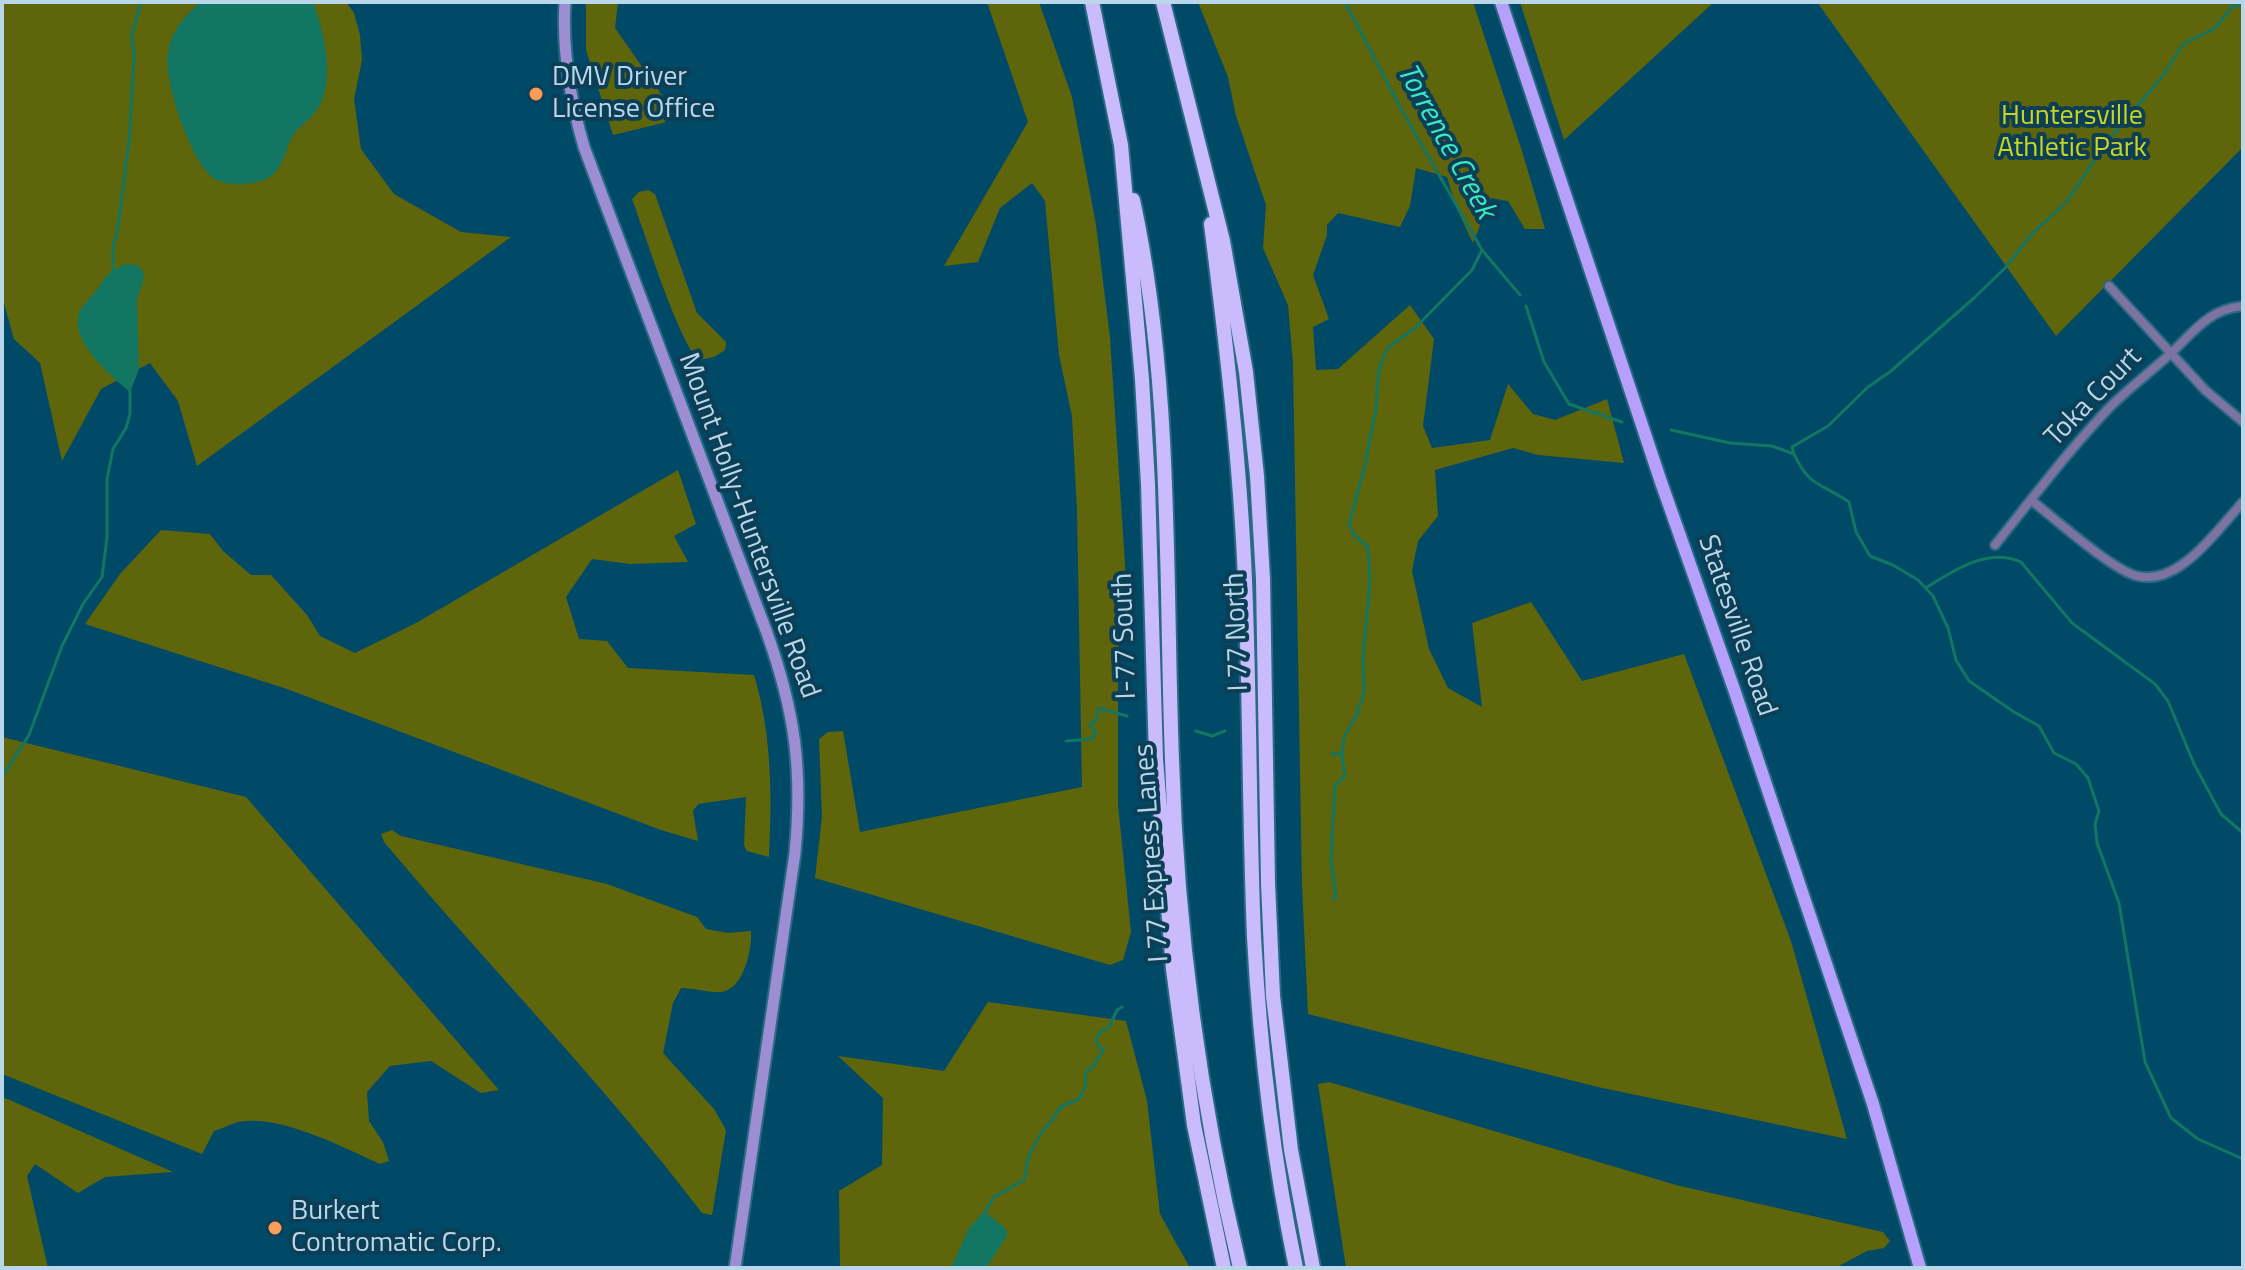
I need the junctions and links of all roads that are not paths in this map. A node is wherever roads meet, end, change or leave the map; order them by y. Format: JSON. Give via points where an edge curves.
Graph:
{"nodes":[{"id":1,"x":565,"y":2,"type":"edge"},
{"id":2,"x":1092,"y":2,"type":"edge"},
{"id":3,"x":1163,"y":2,"type":"edge"},
{"id":4,"x":1501,"y":2,"type":"edge"},
{"id":5,"x":1121,"y":145,"type":"junction"},
{"id":6,"x":1204,"y":168,"type":"junction"},
{"id":7,"x":2109,"y":286,"type":"dead end"},
{"id":8,"x":2243,"y":306,"type":"edge"},
{"id":9,"x":2170,"y":354,"type":"junction"},
{"id":10,"x":2243,"y":422,"type":"edge"},
{"id":11,"x":2031,"y":500,"type":"junction"},
{"id":12,"x":2243,"y":502,"type":"edge"},
{"id":13,"x":1995,"y":545,"type":"dead end"},
{"id":14,"x":1294,"y":1264,"type":"edge"},
{"id":15,"x":735,"y":1268,"type":"edge"},
{"id":16,"x":1224,"y":1268,"type":"edge"},
{"id":17,"x":1240,"y":1268,"type":"edge"},
{"id":18,"x":1313,"y":1268,"type":"edge"},
{"id":19,"x":1920,"y":1268,"type":"edge"}],
"edges":[{"from":1,"to":15,"type":"main road","name":"Mount Holly-Huntersville Road","via":[[567,78],[584,147],[767,633],[796,739],[795,853]]},
{"from":2,"to":5,"type":"highway","name":"I-77 South"},
{"from":3,"to":6,"type":"highway","name":"I 77 North"},
{"from":4,"to":19,"type":"main road","name":"Statesville Road","via":[[1845,1019]]},
{"from":5,"to":16,"type":"highway","name":"I-77 South","via":[[1146,431],[1157,773],[1169,930],[1185,1073]]},
{"from":5,"to":17,"type":"highway","name":"I 77 Express Lanes","via":[[1146,273],[1158,378],[1184,954],[1206,1110]]},
{"from":6,"to":14,"type":"highway","via":[[1242,529],[1258,997]]},
{"from":6,"to":18,"type":"highway","name":"I 77 North","via":[[1232,279],[1252,424],[1263,579],[1273,996],[1291,1150]]},
{"from":7,"to":9,"type":"street"},
{"from":8,"to":9,"type":"street","name":"Toka Court","via":[[2227,307],[2201,322]]},
{"from":9,"to":10,"type":"street"},
{"from":9,"to":11,"type":"street","name":"Toka Court","via":[[2109,409]]},
{"from":11,"to":12,"type":"street","via":[[2113,563],[2146,577],[2183,564]]},
{"from":11,"to":13,"type":"street","name":"Toka Court"}]}
